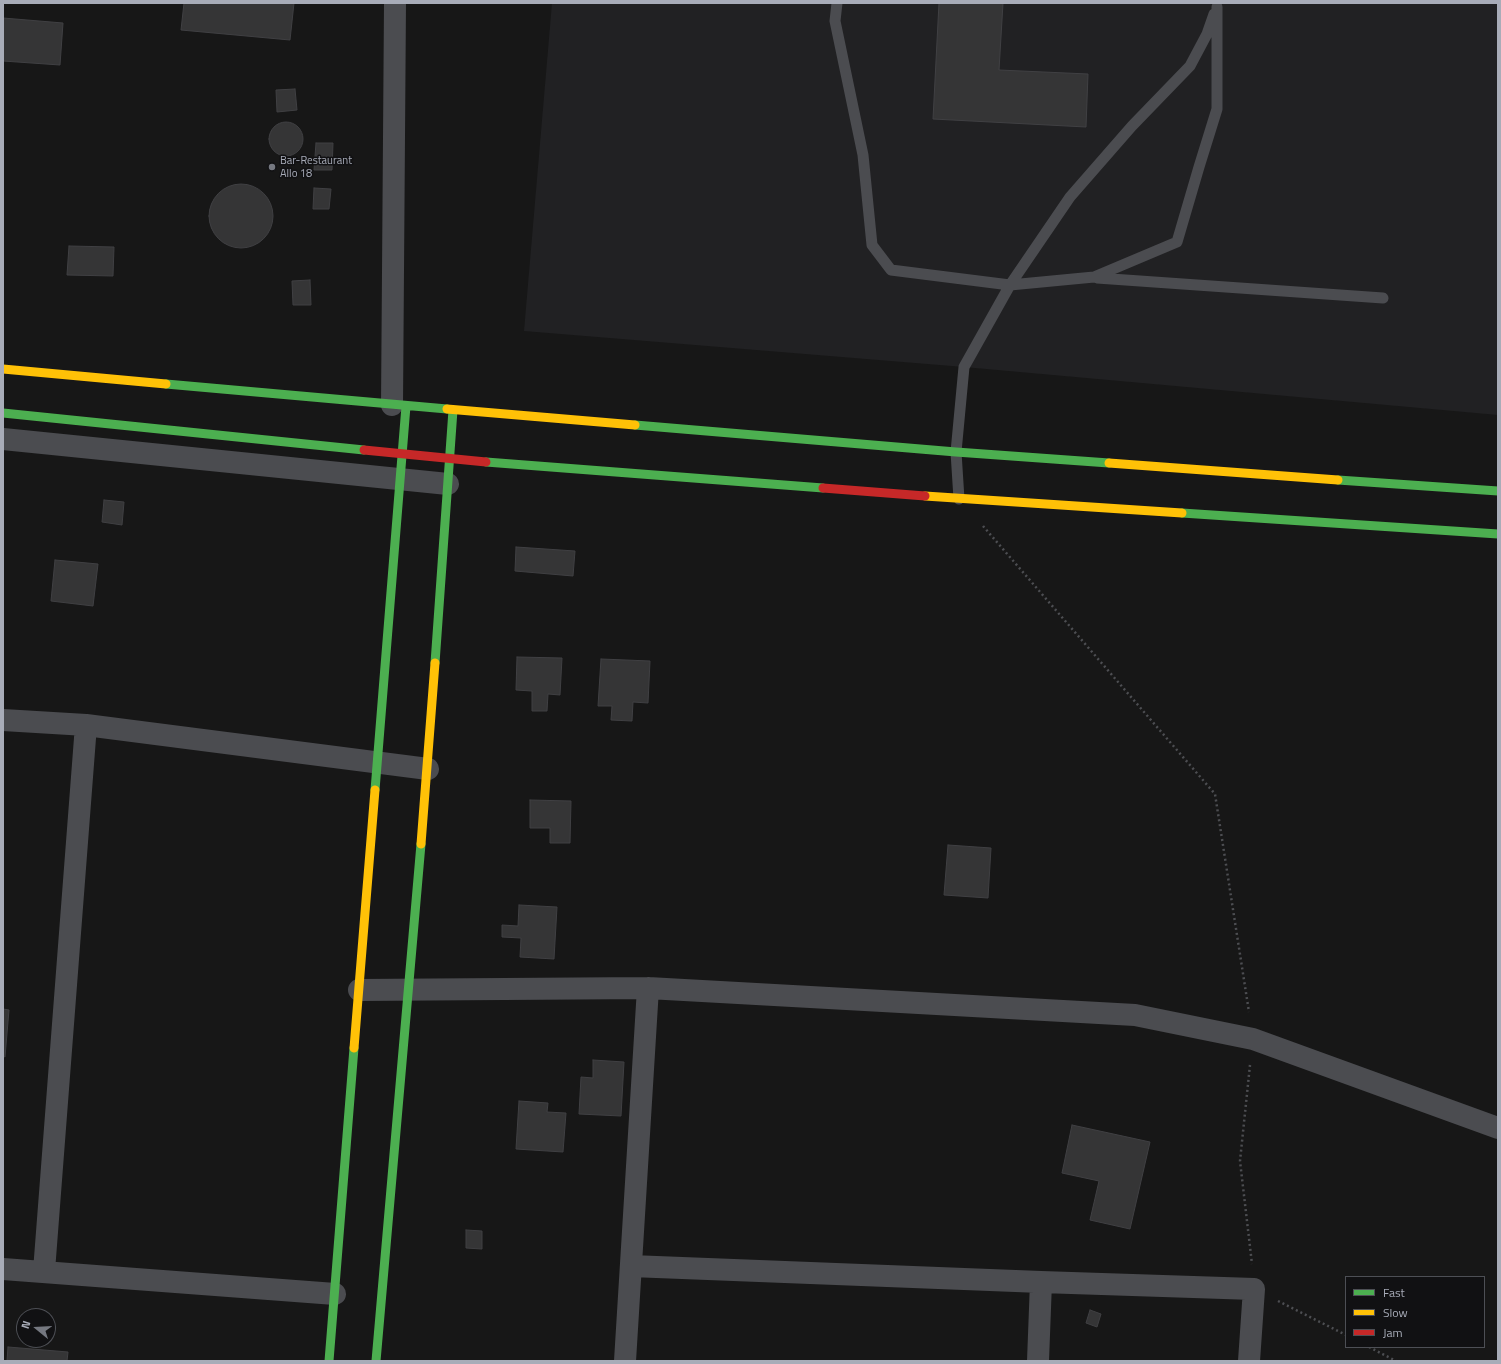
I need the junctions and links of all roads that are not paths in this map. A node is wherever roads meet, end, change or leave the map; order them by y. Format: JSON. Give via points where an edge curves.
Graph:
{"nodes":[{"id":1,"x":395,"y":3,"type":"edge"},
{"id":2,"x":837,"y":3,"type":"edge"},
{"id":3,"x":1217,"y":5,"type":"edge"},
{"id":4,"x":1094,"y":277,"type":"junction"},
{"id":5,"x":1010,"y":286,"type":"junction"},
{"id":6,"x":1383,"y":298,"type":"dead end"},
{"id":7,"x":3,"y":369,"type":"edge"},
{"id":8,"x":399,"y":405,"type":"junction"},
{"id":9,"x":453,"y":410,"type":"junction"},
{"id":10,"x":3,"y":413,"type":"edge"},
{"id":11,"x":3,"y":439,"type":"edge"},
{"id":12,"x":956,"y":452,"type":"junction"},
{"id":13,"x":402,"y":454,"type":"junction"},
{"id":14,"x":450,"y":459,"type":"junction"},
{"id":15,"x":400,"y":479,"type":"junction"},
{"id":16,"x":448,"y":484,"type":"junction"},
{"id":17,"x":1498,"y":491,"type":"edge"},
{"id":18,"x":959,"y":498,"type":"junction"},
{"id":19,"x":1498,"y":534,"type":"edge"},
{"id":20,"x":3,"y":720,"type":"edge"},
{"id":21,"x":86,"y":725,"type":"junction"},
{"id":22,"x":378,"y":763,"type":"junction"},
{"id":23,"x":428,"y":769,"type":"junction"},
{"id":24,"x":648,"y":988,"type":"junction"},
{"id":25,"x":408,"y":989,"type":"junction"},
{"id":26,"x":359,"y":990,"type":"junction"},
{"id":27,"x":1498,"y":1128,"type":"edge"},
{"id":28,"x":631,"y":1266,"type":"junction"},
{"id":29,"x":3,"y":1268,"type":"edge"},
{"id":30,"x":44,"y":1271,"type":"junction"},
{"id":31,"x":1041,"y":1282,"type":"junction"},
{"id":32,"x":334,"y":1294,"type":"junction"},
{"id":33,"x":329,"y":1361,"type":"edge"},
{"id":34,"x":376,"y":1361,"type":"edge"},
{"id":35,"x":625,"y":1361,"type":"edge"},
{"id":36,"x":1038,"y":1361,"type":"edge"},
{"id":37,"x":1249,"y":1361,"type":"edge"}],
"edges":[{"from":1,"to":8,"type":"street"},
{"from":2,"to":5,"type":"lane","via":[[835,21],[863,155],[872,245],[891,270]]},
{"from":3,"to":4,"type":"lane","via":[[1218,109],[1178,242]]},
{"from":3,"to":5,"type":"lane","via":[[1207,34],[1190,66],[1132,126],[1070,197]]},
{"from":4,"to":5,"type":"lane"},
{"from":4,"to":6,"type":"lane"},
{"from":5,"to":12,"type":"lane","via":[[964,367]]},
{"from":7,"to":8,"type":"main road"},
{"from":8,"to":9,"type":"main road"},
{"from":8,"to":13,"type":"main road"},
{"from":9,"to":12,"type":"main road"},
{"from":9,"to":14,"type":"main road"},
{"from":10,"to":13,"type":"main road"},
{"from":11,"to":15,"type":"street"},
{"from":12,"to":17,"type":"main road"},
{"from":12,"to":18,"type":"lane"},
{"from":13,"to":14,"type":"main road"},
{"from":13,"to":15,"type":"main road"},
{"from":14,"to":16,"type":"main road"},
{"from":14,"to":18,"type":"main road"},
{"from":15,"to":16,"type":"street"},
{"from":15,"to":22,"type":"main road"},
{"from":16,"to":23,"type":"main road"},
{"from":18,"to":19,"type":"main road"},
{"from":20,"to":21,"type":"street"},
{"from":21,"to":22,"type":"street"},
{"from":21,"to":30,"type":"street"},
{"from":22,"to":23,"type":"street"},
{"from":22,"to":26,"type":"main road"},
{"from":23,"to":25,"type":"main road"},
{"from":24,"to":25,"type":"street"},
{"from":24,"to":27,"type":"street","via":[[1135,1015],[1253,1039]]},
{"from":24,"to":28,"type":"street"},
{"from":25,"to":26,"type":"street"},
{"from":25,"to":34,"type":"main road"},
{"from":26,"to":32,"type":"main road"},
{"from":28,"to":31,"type":"street"},
{"from":28,"to":35,"type":"street"},
{"from":29,"to":30,"type":"street"},
{"from":30,"to":32,"type":"street"},
{"from":31,"to":36,"type":"street"},
{"from":31,"to":37,"type":"street","via":[[1254,1289]]},
{"from":32,"to":33,"type":"main road"}]}
